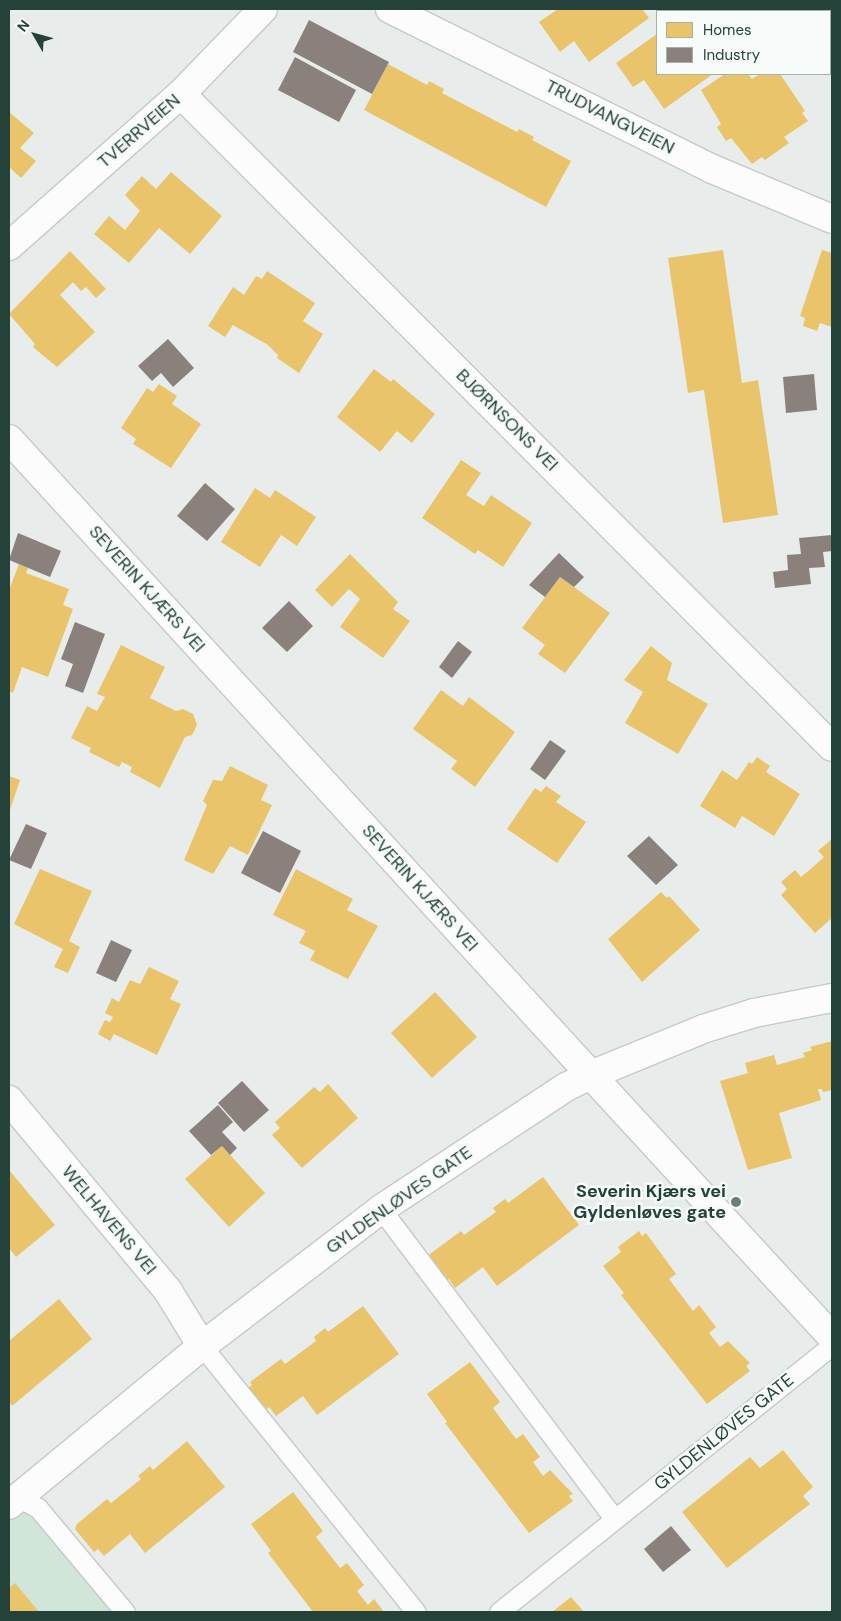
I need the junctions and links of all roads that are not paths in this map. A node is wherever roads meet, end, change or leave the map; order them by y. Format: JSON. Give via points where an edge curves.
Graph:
{"nodes":[{"id":1,"x":263,"y":9,"type":"edge"},
{"id":2,"x":390,"y":9,"type":"edge"},
{"id":3,"x":182,"y":94,"type":"junction"},
{"id":4,"x":832,"y":218,"type":"edge"},
{"id":5,"x":9,"y":246,"type":"edge"},
{"id":6,"x":9,"y":438,"type":"edge"},
{"id":7,"x":832,"y":747,"type":"edge"},
{"id":8,"x":832,"y":998,"type":"edge"},
{"id":9,"x":591,"y":1075,"type":"junction"},
{"id":10,"x":9,"y":1100,"type":"edge"},
{"id":11,"x":381,"y":1209,"type":"junction"},
{"id":12,"x":832,"y":1338,"type":"edge"},
{"id":13,"x":202,"y":1346,"type":"junction"},
{"id":14,"x":832,"y":1346,"type":"edge"},
{"id":15,"x":12,"y":1495,"type":"edge"},
{"id":16,"x":614,"y":1519,"type":"junction"},
{"id":17,"x":125,"y":1612,"type":"edge"},
{"id":18,"x":416,"y":1612,"type":"edge"},
{"id":19,"x":499,"y":1612,"type":"edge"}],
"edges":[{"from":1,"to":3,"type":"street","name":"TVERRVEIEN"},
{"from":2,"to":4,"type":"street","name":"TRUDVANGVEIEN","via":[[710,168]]},
{"from":3,"to":5,"type":"street","name":"TVERRVEIEN"},
{"from":3,"to":7,"type":"street","name":"BJØRNSONS VEI"},
{"from":6,"to":9,"type":"street","name":"SEVERIN KJÆRS VEI"},
{"from":8,"to":9,"type":"street","name":"GYLDENLØVES GATE","via":[[754,1013],[703,1029]]},
{"from":9,"to":11,"type":"street","name":"GYLDENLØVES GATE","via":[[566,1087]]},
{"from":9,"to":12,"type":"street","name":"SEVERIN KJÆRS VEI"},
{"from":10,"to":13,"type":"street","name":"WELHAVENS VEI","via":[[168,1291]]},
{"from":11,"to":13,"type":"street","name":"GYLDENLØVES GATE"},
{"from":11,"to":16,"type":"lane"},
{"from":13,"to":15,"type":"street","name":"GYLDENLØVES GATE"},
{"from":13,"to":18,"type":"lane"},
{"from":14,"to":16,"type":"lane","name":"GYLDENLØVES GATE"},
{"from":15,"to":17,"type":"lane","via":[[38,1508]]},
{"from":16,"to":19,"type":"lane","name":"GYLDENLØVES GATE"}]}
